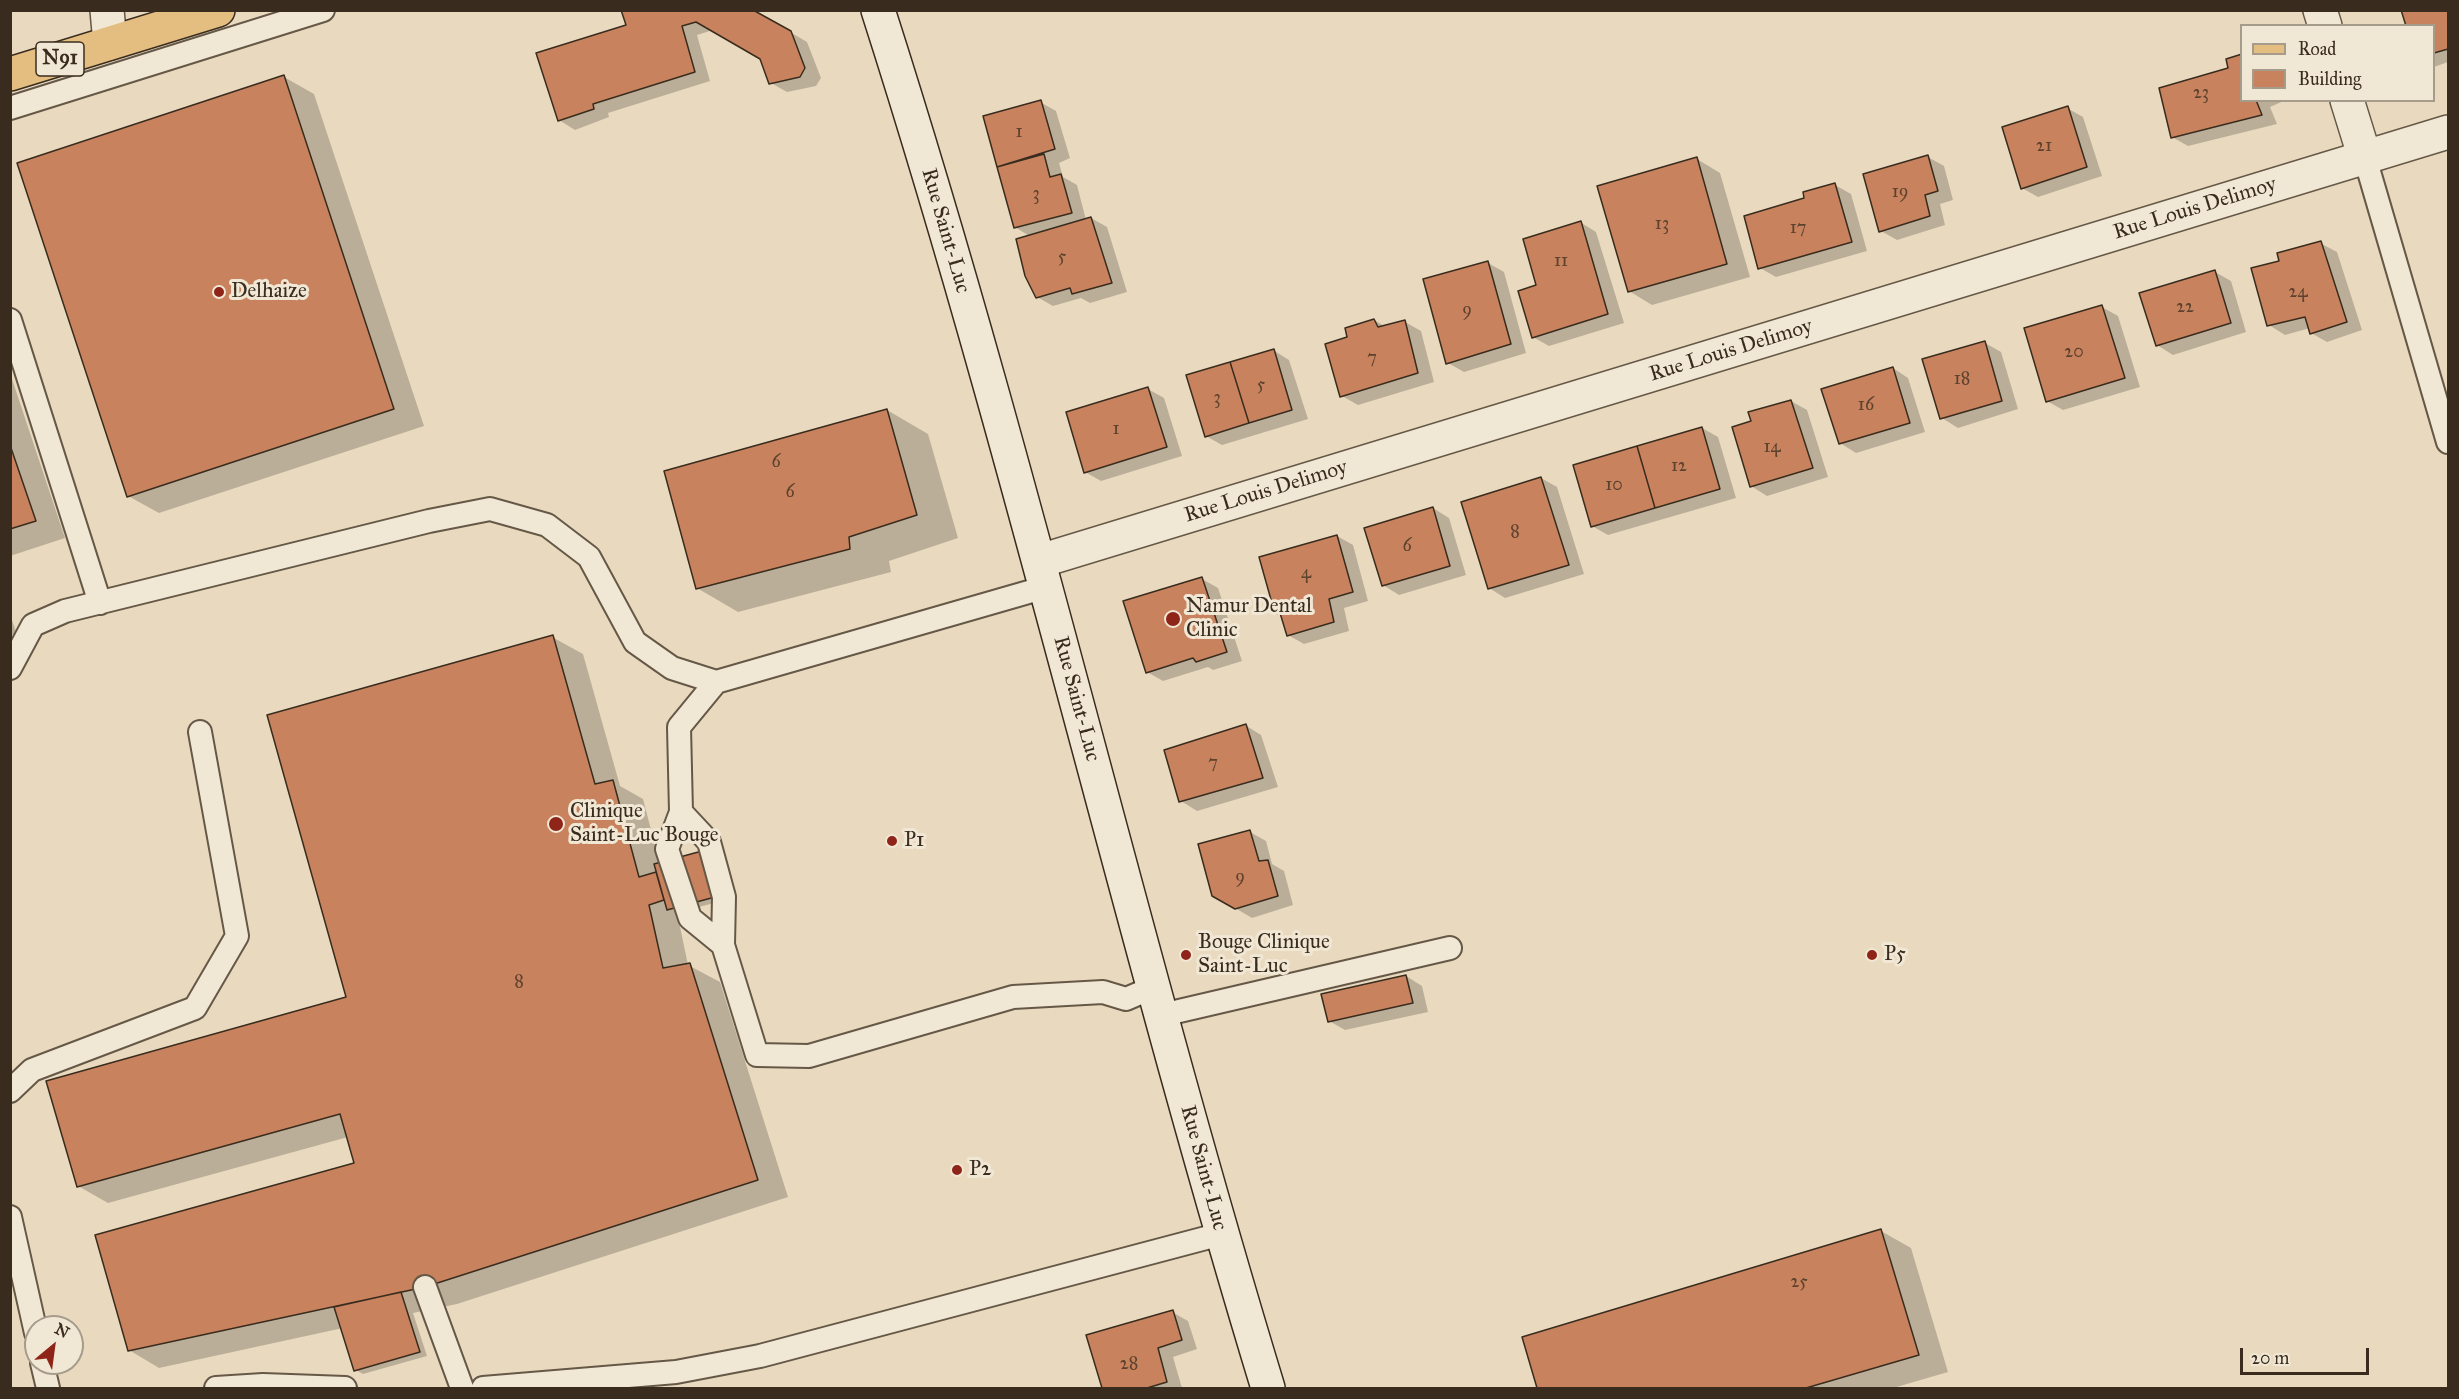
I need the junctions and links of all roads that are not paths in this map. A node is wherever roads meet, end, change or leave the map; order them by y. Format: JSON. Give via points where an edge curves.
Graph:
{"nodes":[{"id":1,"x":107,"y":10,"type":"edge"},
{"id":2,"x":218,"y":10,"type":"edge"},
{"id":3,"x":323,"y":10,"type":"edge"},
{"id":4,"x":878,"y":10,"type":"edge"},
{"id":5,"x":110,"y":44,"type":"junction"},
{"id":6,"x":10,"y":74,"type":"edge"},
{"id":7,"x":2349,"y":102,"type":"edge"},
{"id":8,"x":10,"y":108,"type":"edge"},
{"id":9,"x":2448,"y":132,"type":"edge"},
{"id":10,"x":2365,"y":158,"type":"junction"},
{"id":11,"x":10,"y":320,"type":"edge"},
{"id":12,"x":2448,"y":442,"type":"edge"},
{"id":13,"x":1043,"y":574,"type":"junction"},
{"id":14,"x":100,"y":603,"type":"junction"},
{"id":15,"x":10,"y":668,"type":"edge"},
{"id":16,"x":716,"y":682,"type":"junction"},
{"id":17,"x":200,"y":732,"type":"dead end"},
{"id":18,"x":681,"y":812,"type":"junction"},
{"id":19,"x":723,"y":945,"type":"junction"},
{"id":20,"x":1450,"y":948,"type":"dead end"},
{"id":21,"x":1158,"y":1001,"type":"junction"},
{"id":22,"x":10,"y":1091,"type":"edge"},
{"id":23,"x":10,"y":1217,"type":"edge"},
{"id":24,"x":1221,"y":1234,"type":"junction"},
{"id":25,"x":425,"y":1287,"type":"dead end"},
{"id":26,"x":32,"y":1315,"type":"edge"},
{"id":27,"x":216,"y":1389,"type":"edge"},
{"id":28,"x":345,"y":1389,"type":"edge"},
{"id":29,"x":462,"y":1389,"type":"edge"},
{"id":30,"x":483,"y":1389,"type":"edge"},
{"id":31,"x":1268,"y":1389,"type":"edge"}],
"edges":[{"from":1,"to":5,"type":"street"},
{"from":2,"to":5,"type":"main road","number":"N91"},
{"from":3,"to":8,"type":"lane"},
{"from":4,"to":13,"type":"street","name":"Rue Saint-Luc"},
{"from":5,"to":6,"type":"main road","number":"N91"},
{"from":7,"to":10,"type":"street"},
{"from":9,"to":10,"type":"street","name":"Rue Louis Delimoy"},
{"from":10,"to":12,"type":"lane"},
{"from":10,"to":13,"type":"street","name":"Rue Louis Delimoy"},
{"from":11,"to":14,"type":"lane"},
{"from":13,"to":16,"type":"lane"},
{"from":13,"to":21,"type":"street","name":"Rue Saint-Luc"},
{"from":14,"to":15,"type":"lane","via":[[65,611],[33,625]]},
{"from":14,"to":16,"type":"lane","via":[[490,509],[547,525],[590,556],[635,642],[672,668]]},
{"from":16,"to":18,"type":"lane","via":[[679,727]]},
{"from":17,"to":22,"type":"lane","via":[[237,936],[195,1008],[32,1070]]},
{"from":18,"to":19,"type":"lane","via":[[709,842],[724,897]]},
{"from":18,"to":19,"type":"lane","via":[[667,849],[690,918]]},
{"from":19,"to":21,"type":"lane","via":[[757,1055],[809,1056],[1013,997],[1103,992],[1126,999]]},
{"from":20,"to":21,"type":"lane"},
{"from":21,"to":24,"type":"street","name":"Rue Saint-Luc"},
{"from":23,"to":26,"type":"lane"},
{"from":24,"to":30,"type":"lane","via":[[760,1356],[676,1372]]},
{"from":24,"to":31,"type":"street","name":"Rue Saint-Luc"},
{"from":25,"to":29,"type":"lane"},
{"from":27,"to":28,"type":"lane","via":[[263,1385]]}]}
